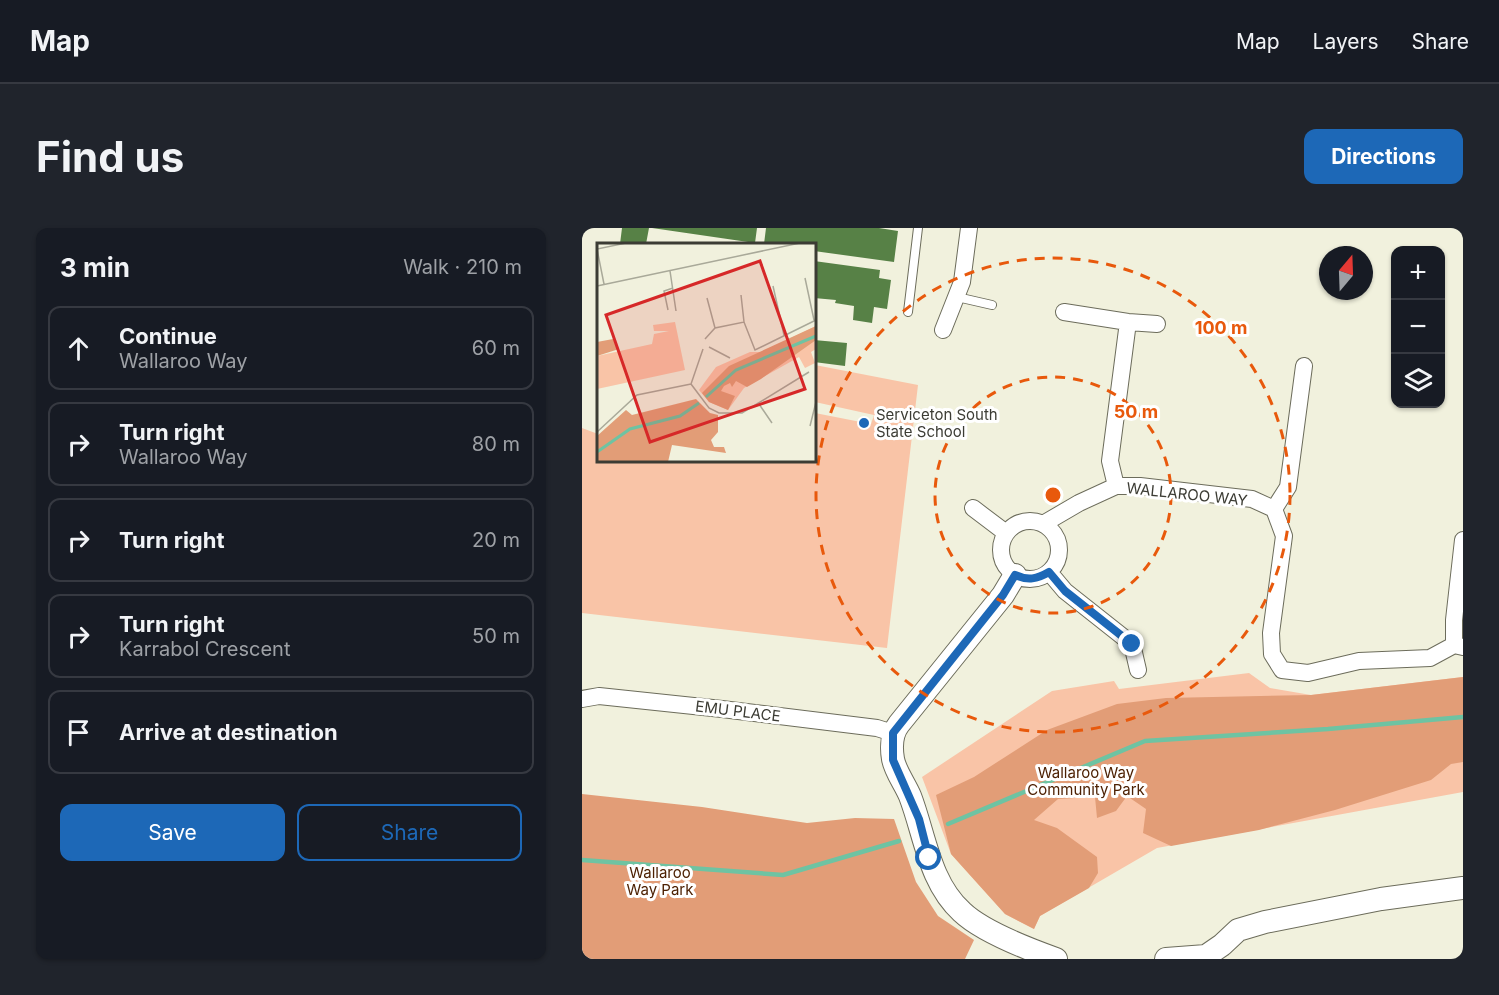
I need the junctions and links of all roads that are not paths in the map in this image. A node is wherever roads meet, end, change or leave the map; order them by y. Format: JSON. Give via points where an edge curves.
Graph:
{"nodes":[{"id":1,"x":918,"y":228,"type":"edge"},
{"id":2,"x":969,"y":228,"type":"edge"},
{"id":3,"x":957,"y":297,"type":"junction"},
{"id":4,"x":992,"y":305,"type":"dead end"},
{"id":5,"x":908,"y":312,"type":"dead end"},
{"id":6,"x":1064,"y":312,"type":"dead end"},
{"id":7,"x":1128,"y":322,"type":"junction"},
{"id":8,"x":1157,"y":324,"type":"dead end"},
{"id":9,"x":943,"y":330,"type":"dead end"},
{"id":10,"x":1304,"y":366,"type":"dead end"},
{"id":11,"x":1116,"y":486,"type":"junction"},
{"id":12,"x":973,"y":508,"type":"dead end"},
{"id":13,"x":1274,"y":509,"type":"junction"},
{"id":14,"x":1043,"y":524,"type":"junction"},
{"id":15,"x":1006,"y":533,"type":"junction"},
{"id":16,"x":1463,"y":540,"type":"edge"},
{"id":17,"x":1049,"y":572,"type":"junction"},
{"id":18,"x":1015,"y":575,"type":"junction"},
{"id":19,"x":1458,"y":646,"type":"edge"},
{"id":20,"x":1138,"y":670,"type":"dead end"},
{"id":21,"x":582,"y":699,"type":"edge"},
{"id":22,"x":893,"y":733,"type":"junction"},
{"id":23,"x":1463,"y":888,"type":"edge"},
{"id":24,"x":1206,"y":957,"type":"edge"},
{"id":25,"x":1056,"y":959,"type":"edge"},
{"id":26,"x":1166,"y":959,"type":"edge"}],
"edges":[{"from":1,"to":5,"type":"lane"},
{"from":2,"to":3,"type":"street"},
{"from":3,"to":4,"type":"lane"},
{"from":3,"to":9,"type":"street"},
{"from":6,"to":7,"type":"street"},
{"from":7,"to":8,"type":"street"},
{"from":7,"to":11,"type":"street","via":[[1110,461]]},
{"from":10,"to":13,"type":"street","via":[[1288,487]]},
{"from":11,"to":13,"type":"street","name":"WALLAROO WAY","via":[[1252,499]]},
{"from":11,"to":14,"type":"street","name":"WALLAROO WAY"},
{"from":12,"to":15,"type":"street"},
{"from":13,"to":19,"type":"street","via":[[1284,536],[1271,633],[1272,654],[1282,670],[1308,673],[1359,661],[1430,658]]},
{"from":14,"to":15,"type":"street","via":[[1025,521]]},
{"from":14,"to":17,"type":"street","via":[[1054,534],[1059,547]]},
{"from":15,"to":18,"type":"street","via":[[1000,554],[1004,565]]},
{"from":16,"to":19,"type":"street","via":[[1454,620]]},
{"from":17,"to":18,"type":"street","via":[[1032,579]]},
{"from":17,"to":20,"type":"street","via":[[1065,591],[1132,644]]},
{"from":18,"to":22,"type":"street"},
{"from":21,"to":22,"type":"street","name":"EMU PLACE","via":[[599,696],[722,709]]},
{"from":22,"to":25,"type":"street","via":[[893,760],[919,819],[940,886],[961,912],[985,928]]},
{"from":23,"to":24,"type":"street","via":[[1381,899],[1265,922],[1238,930]]},
{"from":24,"to":26,"type":"street"}]}
